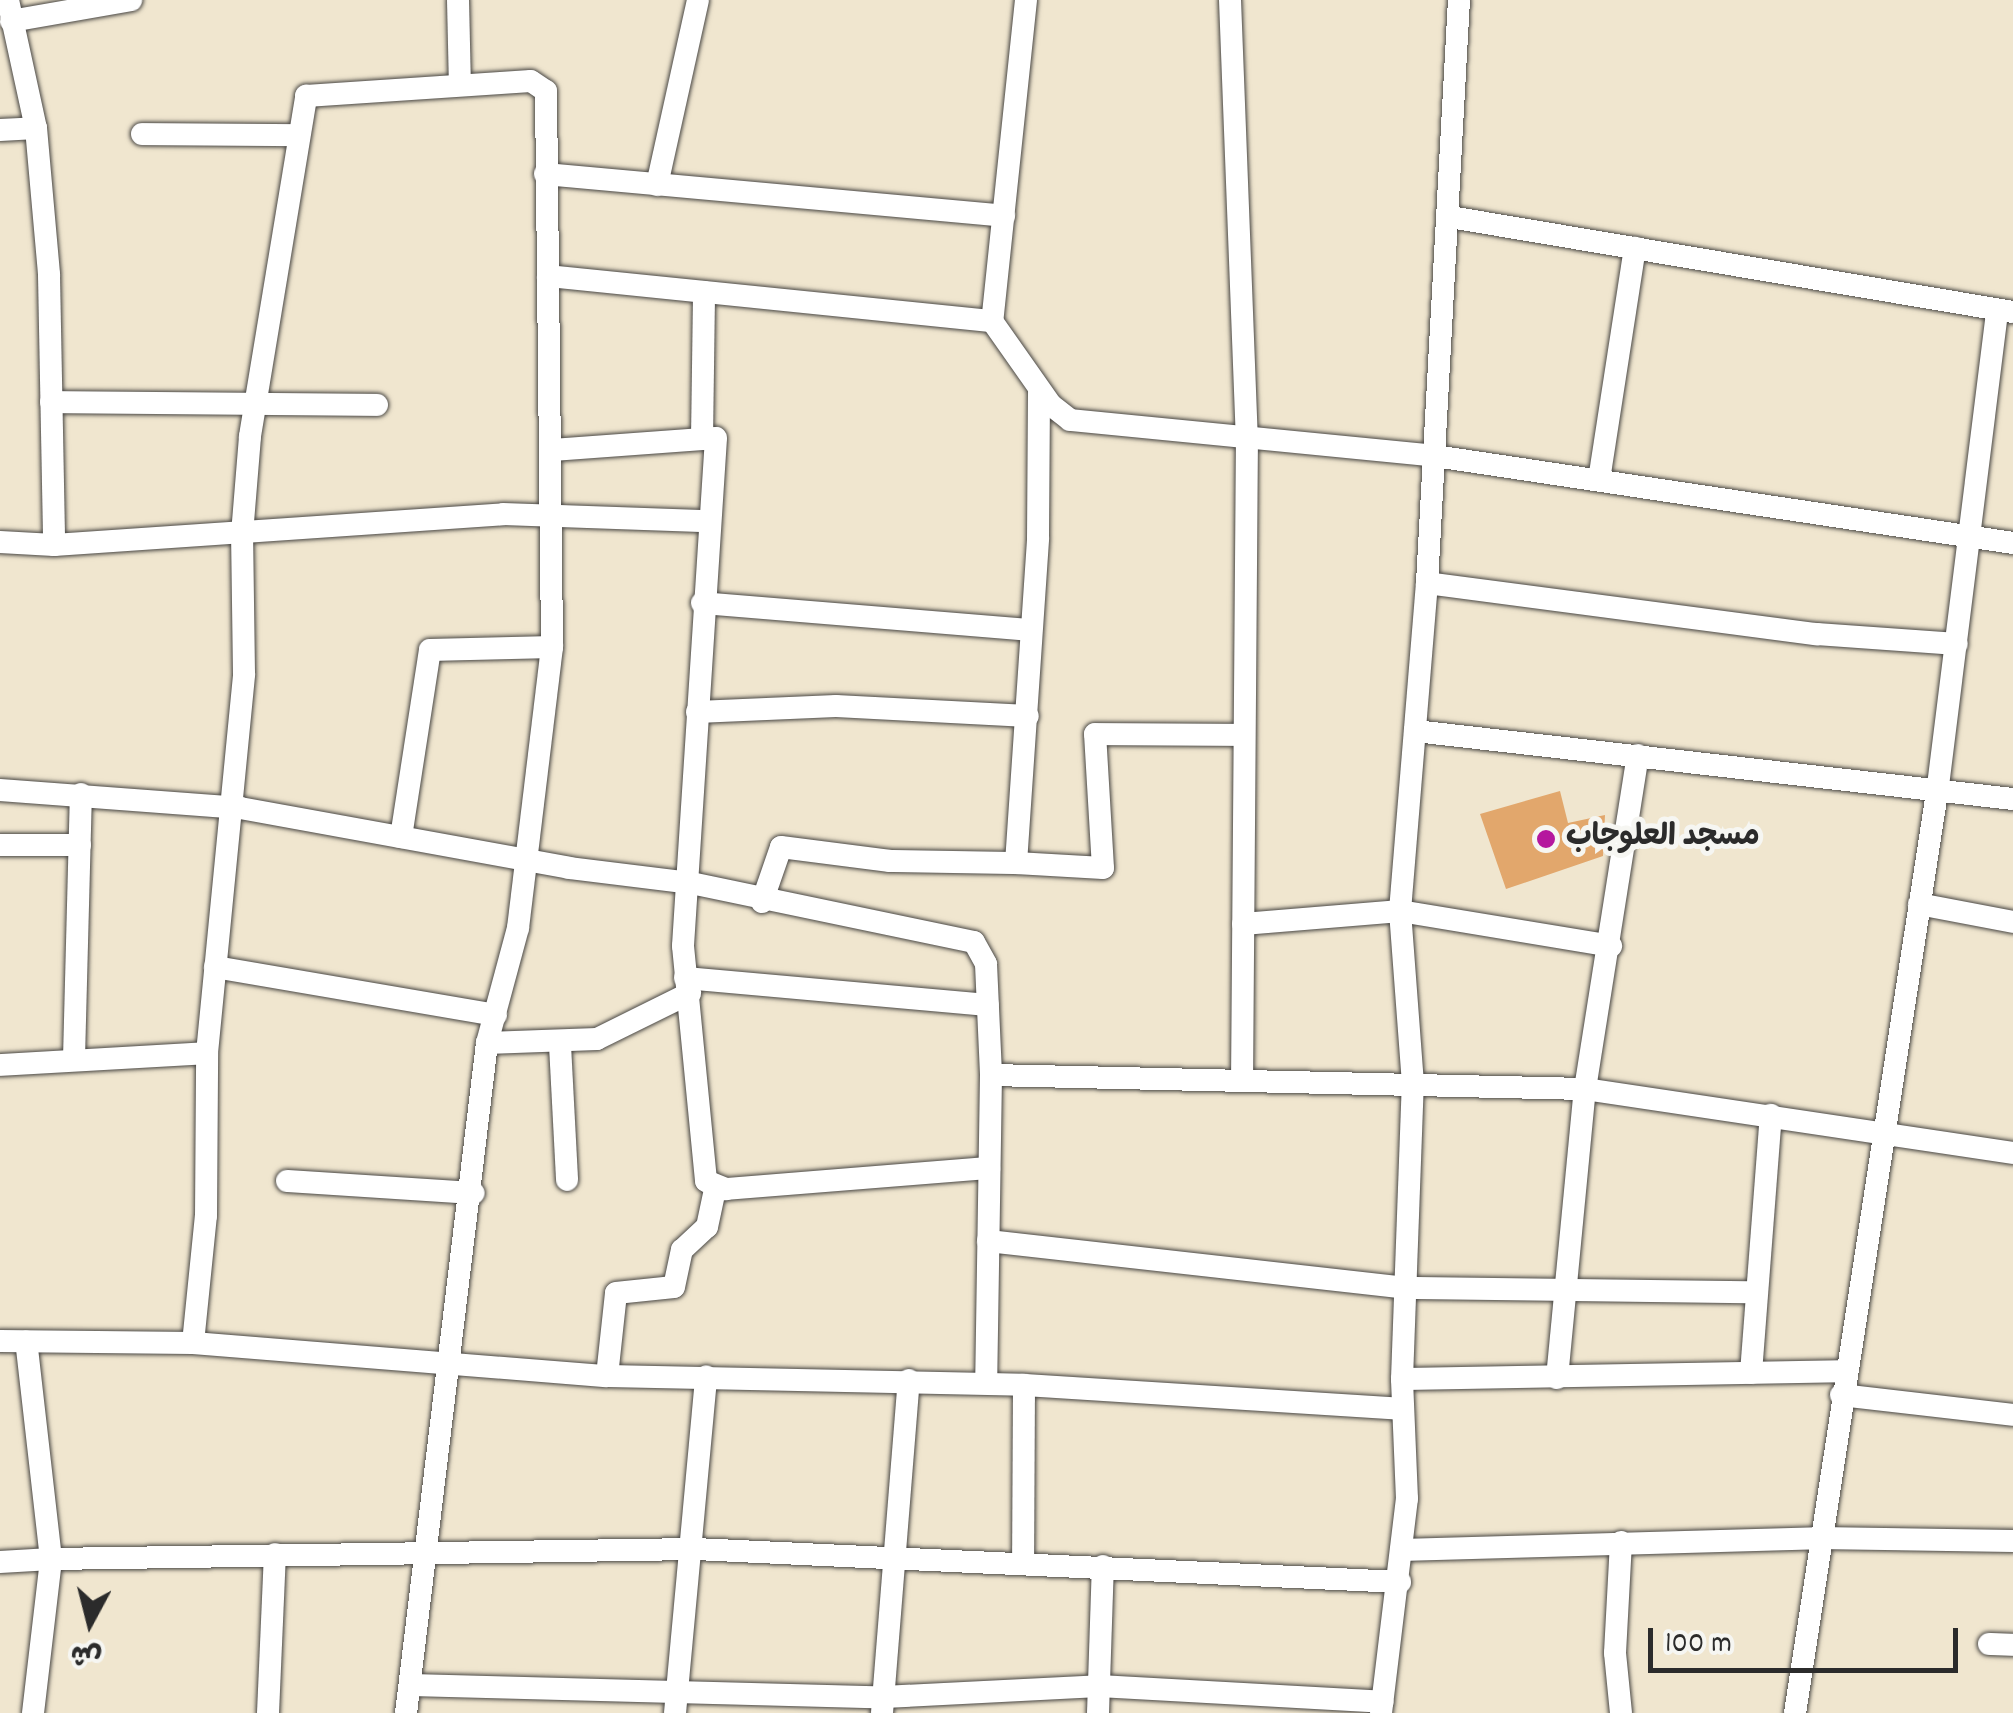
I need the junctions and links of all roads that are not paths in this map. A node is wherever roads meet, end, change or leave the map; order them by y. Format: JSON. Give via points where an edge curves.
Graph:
{"nodes":[{"id":1,"x":131,"y":0,"type":"edge"},
{"id":2,"x":458,"y":0,"type":"edge"},
{"id":3,"x":698,"y":0,"type":"edge"},
{"id":4,"x":1026,"y":0,"type":"edge"},
{"id":5,"x":1230,"y":0,"type":"edge"},
{"id":6,"x":1458,"y":0,"type":"edge"},
{"id":7,"x":10,"y":11,"type":"edge"},
{"id":8,"x":460,"y":85,"type":"junction"},
{"id":9,"x":36,"y":128,"type":"junction"},
{"id":10,"x":0,"y":130,"type":"edge"},
{"id":11,"x":142,"y":134,"type":"dead end"},
{"id":12,"x":298,"y":134,"type":"junction"},
{"id":13,"x":545,"y":174,"type":"junction"},
{"id":14,"x":658,"y":184,"type":"junction"},
{"id":15,"x":1004,"y":216,"type":"junction"},
{"id":16,"x":1450,"y":217,"type":"junction"},
{"id":17,"x":1635,"y":248,"type":"junction"},
{"id":18,"x":548,"y":276,"type":"junction"},
{"id":19,"x":704,"y":292,"type":"junction"},
{"id":20,"x":2005,"y":312,"type":"edge"},
{"id":21,"x":992,"y":322,"type":"junction"},
{"id":22,"x":1039,"y":390,"type":"junction"},
{"id":23,"x":255,"y":401,"type":"junction"},
{"id":24,"x":51,"y":402,"type":"junction"},
{"id":25,"x":377,"y":405,"type":"dead end"},
{"id":26,"x":1248,"y":434,"type":"junction"},
{"id":27,"x":702,"y":439,"type":"junction"},
{"id":28,"x":553,"y":450,"type":"junction"},
{"id":29,"x":1435,"y":456,"type":"junction"},
{"id":30,"x":1599,"y":480,"type":"junction"},
{"id":31,"x":555,"y":516,"type":"junction"},
{"id":32,"x":708,"y":521,"type":"junction"},
{"id":33,"x":242,"y":534,"type":"junction"},
{"id":34,"x":1971,"y":534,"type":"junction"},
{"id":35,"x":0,"y":542,"type":"edge"},
{"id":36,"x":2013,"y":543,"type":"edge"},
{"id":37,"x":54,"y":545,"type":"junction"},
{"id":38,"x":1427,"y":583,"type":"junction"},
{"id":39,"x":702,"y":603,"type":"junction"},
{"id":40,"x":1030,"y":630,"type":"junction"},
{"id":41,"x":1956,"y":644,"type":"junction"},
{"id":42,"x":552,"y":647,"type":"junction"},
{"id":43,"x":697,"y":712,"type":"junction"},
{"id":44,"x":1028,"y":716,"type":"junction"},
{"id":45,"x":1415,"y":731,"type":"junction"},
{"id":46,"x":1244,"y":735,"type":"junction"},
{"id":47,"x":1638,"y":755,"type":"junction"},
{"id":48,"x":1938,"y":786,"type":"junction"},
{"id":49,"x":0,"y":790,"type":"edge"},
{"id":50,"x":81,"y":794,"type":"junction"},
{"id":51,"x":2013,"y":799,"type":"edge"},
{"id":52,"x":230,"y":807,"type":"junction"},
{"id":53,"x":401,"y":836,"type":"junction"},
{"id":54,"x":0,"y":845,"type":"edge"},
{"id":55,"x":80,"y":845,"type":"junction"},
{"id":56,"x":528,"y":859,"type":"junction"},
{"id":57,"x":1016,"y":863,"type":"junction"},
{"id":58,"x":691,"y":883,"type":"junction"},
{"id":59,"x":762,"y":902,"type":"junction"},
{"id":60,"x":1919,"y":904,"type":"junction"},
{"id":61,"x":1400,"y":911,"type":"junction"},
{"id":62,"x":2013,"y":922,"type":"edge"},
{"id":63,"x":1243,"y":924,"type":"junction"},
{"id":64,"x":1611,"y":946,"type":"junction"},
{"id":65,"x":215,"y":967,"type":"junction"},
{"id":66,"x":687,"y":986,"type":"junction"},
{"id":67,"x":988,"y":1005,"type":"junction"},
{"id":68,"x":496,"y":1016,"type":"junction"},
{"id":69,"x":487,"y":1043,"type":"junction"},
{"id":70,"x":560,"y":1045,"type":"junction"},
{"id":71,"x":207,"y":1053,"type":"junction"},
{"id":72,"x":74,"y":1058,"type":"junction"},
{"id":73,"x":0,"y":1065,"type":"edge"},
{"id":74,"x":991,"y":1076,"type":"junction"},
{"id":75,"x":1242,"y":1081,"type":"junction"},
{"id":76,"x":1413,"y":1084,"type":"junction"},
{"id":77,"x":1584,"y":1089,"type":"junction"},
{"id":78,"x":1771,"y":1115,"type":"junction"},
{"id":79,"x":1883,"y":1130,"type":"junction"},
{"id":80,"x":2013,"y":1152,"type":"edge"},
{"id":81,"x":989,"y":1168,"type":"junction"},
{"id":82,"x":287,"y":1180,"type":"dead end"},
{"id":83,"x":567,"y":1180,"type":"dead end"},
{"id":84,"x":715,"y":1188,"type":"junction"},
{"id":85,"x":474,"y":1193,"type":"junction"},
{"id":86,"x":988,"y":1241,"type":"junction"},
{"id":87,"x":1408,"y":1288,"type":"junction"},
{"id":88,"x":1565,"y":1291,"type":"junction"},
{"id":89,"x":1757,"y":1292,"type":"junction"},
{"id":90,"x":0,"y":1341,"type":"edge"},
{"id":91,"x":26,"y":1341,"type":"junction"},
{"id":92,"x":193,"y":1343,"type":"junction"},
{"id":93,"x":445,"y":1368,"type":"junction"},
{"id":94,"x":1844,"y":1371,"type":"junction"},
{"id":95,"x":1751,"y":1374,"type":"junction"},
{"id":96,"x":607,"y":1376,"type":"junction"},
{"id":97,"x":706,"y":1376,"type":"junction"},
{"id":98,"x":1557,"y":1378,"type":"junction"},
{"id":99,"x":1402,"y":1379,"type":"junction"},
{"id":100,"x":909,"y":1380,"type":"junction"},
{"id":101,"x":986,"y":1381,"type":"junction"},
{"id":102,"x":1024,"y":1384,"type":"junction"},
{"id":103,"x":1841,"y":1395,"type":"junction"},
{"id":104,"x":1401,"y":1409,"type":"junction"},
{"id":105,"x":2013,"y":1415,"type":"edge"},
{"id":106,"x":1818,"y":1538,"type":"junction"},
{"id":107,"x":1621,"y":1542,"type":"junction"},
{"id":108,"x":2013,"y":1542,"type":"edge"},
{"id":109,"x":695,"y":1549,"type":"junction"},
{"id":110,"x":428,"y":1550,"type":"junction"},
{"id":111,"x":1402,"y":1550,"type":"junction"},
{"id":112,"x":891,"y":1553,"type":"junction"},
{"id":113,"x":276,"y":1554,"type":"junction"},
{"id":114,"x":51,"y":1559,"type":"junction"},
{"id":115,"x":0,"y":1562,"type":"edge"},
{"id":116,"x":1022,"y":1562,"type":"junction"},
{"id":117,"x":1103,"y":1566,"type":"junction"},
{"id":118,"x":1400,"y":1582,"type":"junction"},
{"id":119,"x":1989,"y":1644,"type":"dead end"},
{"id":120,"x":2013,"y":1645,"type":"edge"},
{"id":121,"x":411,"y":1685,"type":"junction"},
{"id":122,"x":1099,"y":1686,"type":"junction"},
{"id":123,"x":676,"y":1702,"type":"edge"},
{"id":124,"x":883,"y":1705,"type":"edge"},
{"id":125,"x":1382,"y":1708,"type":"edge"},
{"id":126,"x":33,"y":1713,"type":"edge"},
{"id":127,"x":268,"y":1713,"type":"edge"},
{"id":128,"x":406,"y":1713,"type":"edge"},
{"id":129,"x":1098,"y":1713,"type":"edge"},
{"id":130,"x":1621,"y":1713,"type":"edge"},
{"id":131,"x":1795,"y":1713,"type":"edge"}],
"edges":[{"from":1,"to":7,"type":"street"},
{"from":2,"to":8,"type":"street"},
{"from":3,"to":14,"type":"street"},
{"from":4,"to":15,"type":"street"},
{"from":5,"to":26,"type":"street"},
{"from":6,"to":16,"type":"street"},
{"from":7,"to":9,"type":"street"},
{"from":8,"to":12,"type":"street","via":[[309,93]]},
{"from":8,"to":13,"type":"street","via":[[540,84],[546,92]]},
{"from":9,"to":10,"type":"street"},
{"from":9,"to":24,"type":"street"},
{"from":11,"to":12,"type":"street"},
{"from":12,"to":23,"type":"street"},
{"from":13,"to":14,"type":"street"},
{"from":13,"to":18,"type":"street"},
{"from":14,"to":15,"type":"street"},
{"from":15,"to":21,"type":"street"},
{"from":16,"to":17,"type":"street"},
{"from":16,"to":29,"type":"street"},
{"from":17,"to":20,"type":"street"},
{"from":17,"to":30,"type":"street"},
{"from":18,"to":19,"type":"street"},
{"from":18,"to":28,"type":"street"},
{"from":19,"to":21,"type":"street"},
{"from":19,"to":27,"type":"street"},
{"from":20,"to":34,"type":"street"},
{"from":21,"to":22,"type":"street"},
{"from":22,"to":26,"type":"street","via":[[1070,420]]},
{"from":22,"to":40,"type":"street"},
{"from":23,"to":24,"type":"street"},
{"from":23,"to":25,"type":"street"},
{"from":23,"to":33,"type":"street"},
{"from":24,"to":37,"type":"street"},
{"from":26,"to":29,"type":"street"},
{"from":26,"to":46,"type":"street"},
{"from":27,"to":28,"type":"street"},
{"from":27,"to":32,"type":"street","via":[[716,438]]},
{"from":28,"to":31,"type":"street"},
{"from":29,"to":30,"type":"street"},
{"from":29,"to":38,"type":"street"},
{"from":30,"to":34,"type":"street"},
{"from":31,"to":32,"type":"street"},
{"from":31,"to":33,"type":"street"},
{"from":31,"to":42,"type":"street"},
{"from":32,"to":39,"type":"street"},
{"from":33,"to":37,"type":"street"},
{"from":33,"to":52,"type":"street","via":[[244,674]]},
{"from":34,"to":36,"type":"street"},
{"from":34,"to":41,"type":"street"},
{"from":35,"to":37,"type":"street"},
{"from":38,"to":41,"type":"street","via":[[1817,634]]},
{"from":38,"to":45,"type":"street"},
{"from":39,"to":40,"type":"street"},
{"from":39,"to":43,"type":"street"},
{"from":40,"to":44,"type":"street"},
{"from":41,"to":48,"type":"street"},
{"from":42,"to":53,"type":"street","via":[[430,650]]},
{"from":42,"to":56,"type":"street"},
{"from":43,"to":44,"type":"street","via":[[836,706]]},
{"from":43,"to":58,"type":"street"},
{"from":44,"to":57,"type":"street"},
{"from":45,"to":47,"type":"street"},
{"from":45,"to":61,"type":"street"},
{"from":46,"to":57,"type":"street","via":[[1094,734],[1103,868]]},
{"from":46,"to":63,"type":"street"},
{"from":47,"to":48,"type":"street"},
{"from":47,"to":64,"type":"street"},
{"from":48,"to":51,"type":"street"},
{"from":48,"to":60,"type":"street"},
{"from":49,"to":50,"type":"street"},
{"from":50,"to":52,"type":"street"},
{"from":50,"to":55,"type":"street"},
{"from":52,"to":53,"type":"street"},
{"from":52,"to":65,"type":"street"},
{"from":53,"to":56,"type":"street"},
{"from":54,"to":55,"type":"street"},
{"from":55,"to":72,"type":"street"},
{"from":56,"to":58,"type":"street"},
{"from":56,"to":68,"type":"street"},
{"from":57,"to":59,"type":"street","via":[[890,860],[781,847]]},
{"from":58,"to":59,"type":"street"},
{"from":58,"to":66,"type":"street"},
{"from":59,"to":67,"type":"street","via":[[974,942],[986,964]]},
{"from":60,"to":62,"type":"street"},
{"from":60,"to":79,"type":"street"},
{"from":61,"to":63,"type":"street"},
{"from":61,"to":64,"type":"street"},
{"from":61,"to":76,"type":"street"},
{"from":63,"to":75,"type":"street"},
{"from":64,"to":77,"type":"street"},
{"from":65,"to":68,"type":"street"},
{"from":65,"to":71,"type":"street"},
{"from":66,"to":67,"type":"street"},
{"from":66,"to":70,"type":"street","via":[[630,1028]]},
{"from":66,"to":84,"type":"street","via":[[706,1181]]},
{"from":67,"to":74,"type":"street"},
{"from":68,"to":69,"type":"street"},
{"from":69,"to":70,"type":"street"},
{"from":69,"to":85,"type":"street"},
{"from":70,"to":83,"type":"street"},
{"from":71,"to":72,"type":"street"},
{"from":71,"to":92,"type":"street","via":[[206,1216]]},
{"from":72,"to":73,"type":"street"},
{"from":74,"to":75,"type":"street"},
{"from":74,"to":81,"type":"street"},
{"from":75,"to":76,"type":"street"},
{"from":76,"to":77,"type":"street"},
{"from":76,"to":87,"type":"street"},
{"from":77,"to":78,"type":"street"},
{"from":77,"to":88,"type":"street"},
{"from":78,"to":79,"type":"street"},
{"from":78,"to":89,"type":"street"},
{"from":79,"to":80,"type":"street"},
{"from":79,"to":94,"type":"street"},
{"from":81,"to":84,"type":"street"},
{"from":81,"to":86,"type":"street"},
{"from":82,"to":85,"type":"street"},
{"from":84,"to":96,"type":"street","via":[[707,1227],[682,1250],[674,1287],[616,1293]]},
{"from":85,"to":93,"type":"street"},
{"from":86,"to":87,"type":"street"},
{"from":86,"to":101,"type":"street"},
{"from":87,"to":88,"type":"street"},
{"from":87,"to":99,"type":"street"},
{"from":88,"to":89,"type":"street"},
{"from":88,"to":98,"type":"street"},
{"from":89,"to":95,"type":"street"},
{"from":90,"to":91,"type":"street"},
{"from":91,"to":92,"type":"street"},
{"from":91,"to":114,"type":"street"},
{"from":92,"to":93,"type":"street"},
{"from":93,"to":96,"type":"street"},
{"from":93,"to":110,"type":"street"},
{"from":94,"to":95,"type":"street"},
{"from":94,"to":103,"type":"street"},
{"from":95,"to":98,"type":"street"},
{"from":96,"to":97,"type":"street"},
{"from":97,"to":100,"type":"street"},
{"from":97,"to":109,"type":"street"},
{"from":98,"to":99,"type":"street"},
{"from":99,"to":104,"type":"street"},
{"from":100,"to":101,"type":"street"},
{"from":100,"to":112,"type":"street"},
{"from":101,"to":102,"type":"street"},
{"from":102,"to":104,"type":"street"},
{"from":102,"to":116,"type":"street"},
{"from":103,"to":105,"type":"street"},
{"from":103,"to":106,"type":"street"},
{"from":104,"to":111,"type":"street","via":[[1407,1500]]},
{"from":106,"to":107,"type":"street"},
{"from":106,"to":108,"type":"street"},
{"from":106,"to":131,"type":"street"},
{"from":107,"to":111,"type":"street"},
{"from":107,"to":130,"type":"street","via":[[1615,1653]]},
{"from":109,"to":110,"type":"street"},
{"from":109,"to":112,"type":"street"},
{"from":109,"to":123,"type":"street"},
{"from":110,"to":113,"type":"street"},
{"from":110,"to":121,"type":"street"},
{"from":111,"to":118,"type":"street"},
{"from":112,"to":116,"type":"street"},
{"from":112,"to":124,"type":"street"},
{"from":113,"to":114,"type":"street"},
{"from":113,"to":127,"type":"street"},
{"from":114,"to":115,"type":"street"},
{"from":114,"to":126,"type":"street"},
{"from":116,"to":117,"type":"street"},
{"from":117,"to":118,"type":"street"},
{"from":117,"to":122,"type":"street"},
{"from":118,"to":125,"type":"street"},
{"from":119,"to":120,"type":"street"},
{"from":121,"to":123,"type":"street"},
{"from":121,"to":128,"type":"street"},
{"from":122,"to":124,"type":"street"},
{"from":122,"to":125,"type":"street"},
{"from":122,"to":129,"type":"street"},
{"from":123,"to":124,"type":"street"}]}
